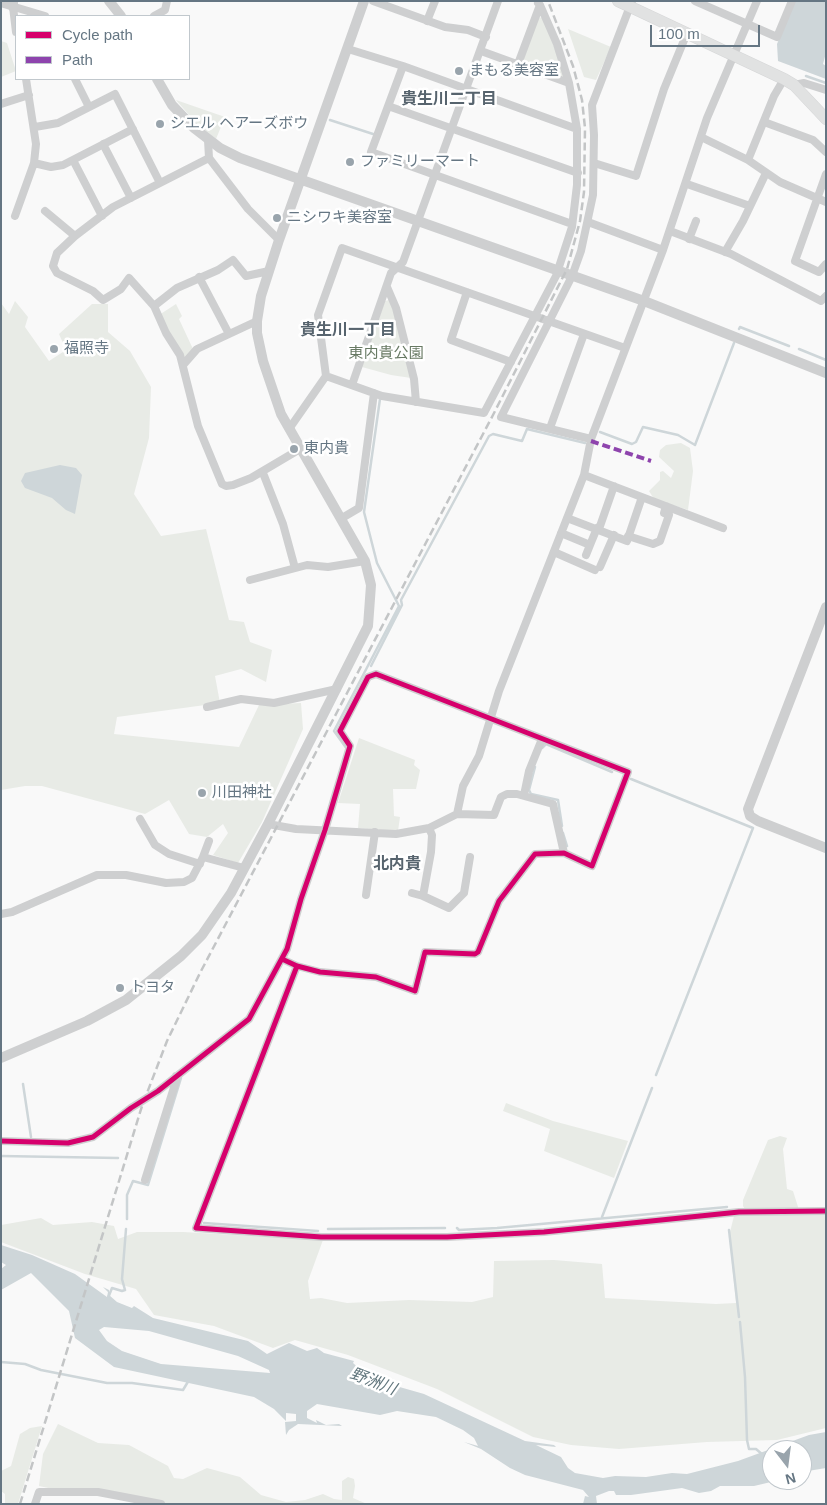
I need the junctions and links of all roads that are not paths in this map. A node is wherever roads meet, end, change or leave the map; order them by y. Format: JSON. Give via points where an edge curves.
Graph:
{"nodes":[{"id":1,"x":109,"y":1,"type":"edge"},
{"id":2,"x":167,"y":1,"type":"edge"},
{"id":3,"x":364,"y":1,"type":"edge"},
{"id":4,"x":373,"y":1,"type":"edge"},
{"id":5,"x":435,"y":1,"type":"edge"},
{"id":6,"x":498,"y":1,"type":"edge"},
{"id":7,"x":618,"y":1,"type":"edge"},
{"id":8,"x":695,"y":1,"type":"edge"},
{"id":9,"x":757,"y":1,"type":"edge"},
{"id":10,"x":792,"y":1,"type":"edge"},
{"id":11,"x":1,"y":2,"type":"edge"},
{"id":12,"x":539,"y":3,"type":"edge"},
{"id":13,"x":13,"y":4,"type":"edge"},
{"id":14,"x":631,"y":4,"type":"edge"},
{"id":15,"x":42,"y":15,"type":"edge"},
{"id":16,"x":120,"y":15,"type":"edge"},
{"id":17,"x":156,"y":15,"type":"edge"},
{"id":18,"x":427,"y":21,"type":"junction"},
{"id":19,"x":15,"y":23,"type":"edge"},
{"id":20,"x":747,"y":24,"type":"junction"},
{"id":21,"x":687,"y":34,"type":"junction"},
{"id":22,"x":486,"y":37,"type":"junction"},
{"id":23,"x":348,"y":49,"type":"junction"},
{"id":24,"x":481,"y":51,"type":"junction"},
{"id":25,"x":734,"y":54,"type":"junction"},
{"id":26,"x":518,"y":64,"type":"junction"},
{"id":27,"x":403,"y":66,"type":"junction"},
{"id":28,"x":26,"y":80,"type":"edge"},
{"id":29,"x":76,"y":80,"type":"edge"},
{"id":30,"x":158,"y":80,"type":"edge"},
{"id":31,"x":789,"y":82,"type":"junction"},
{"id":32,"x":569,"y":83,"type":"junction"},
{"id":33,"x":466,"y":88,"type":"junction"},
{"id":34,"x":826,"y":90,"type":"edge"},
{"id":35,"x":29,"y":95,"type":"junction"},
{"id":36,"x":1,"y":104,"type":"edge"},
{"id":37,"x":388,"y":106,"type":"junction"},
{"id":38,"x":89,"y":107,"type":"junction"},
{"id":39,"x":826,"y":118,"type":"edge"},
{"id":40,"x":764,"y":122,"type":"junction"},
{"id":41,"x":35,"y":127,"type":"junction"},
{"id":42,"x":133,"y":129,"type":"junction"},
{"id":43,"x":453,"y":129,"type":"junction"},
{"id":44,"x":577,"y":129,"type":"junction"},
{"id":45,"x":701,"y":137,"type":"junction"},
{"id":46,"x":208,"y":140,"type":"junction"},
{"id":47,"x":103,"y":144,"type":"junction"},
{"id":48,"x":826,"y":152,"type":"edge"},
{"id":49,"x":209,"y":158,"type":"junction"},
{"id":50,"x":72,"y":160,"type":"junction"},
{"id":51,"x":748,"y":160,"type":"junction"},
{"id":52,"x":594,"y":162,"type":"junction"},
{"id":53,"x":34,"y":163,"type":"junction"},
{"id":54,"x":766,"y":173,"type":"junction"},
{"id":55,"x":578,"y":174,"type":"junction"},
{"id":56,"x":826,"y":174,"type":"edge"},
{"id":57,"x":435,"y":175,"type":"junction"},
{"id":58,"x":301,"y":180,"type":"junction"},
{"id":59,"x":160,"y":183,"type":"junction"},
{"id":60,"x":687,"y":184,"type":"junction"},
{"id":61,"x":130,"y":198,"type":"junction"},
{"id":62,"x":816,"y":198,"type":"junction"},
{"id":63,"x":826,"y":202,"type":"edge"},
{"id":64,"x":750,"y":206,"type":"junction"},
{"id":65,"x":44,"y":211,"type":"dead end"},
{"id":66,"x":15,"y":216,"type":"dead end"},
{"id":67,"x":102,"y":216,"type":"junction"},
{"id":68,"x":696,"y":221,"type":"dead end"},
{"id":69,"x":418,"y":222,"type":"junction"},
{"id":70,"x":588,"y":222,"type":"junction"},
{"id":71,"x":572,"y":224,"type":"junction"},
{"id":72,"x":670,"y":232,"type":"junction"},
{"id":73,"x":75,"y":236,"type":"junction"},
{"id":74,"x":689,"y":239,"type":"junction"},
{"id":75,"x":279,"y":240,"type":"junction"},
{"id":76,"x":663,"y":250,"type":"junction"},
{"id":77,"x":725,"y":252,"type":"junction"},
{"id":78,"x":826,"y":264,"type":"edge"},
{"id":79,"x":398,"y":267,"type":"junction"},
{"id":80,"x":269,"y":271,"type":"junction"},
{"id":81,"x":558,"y":271,"type":"junction"},
{"id":82,"x":572,"y":276,"type":"junction"},
{"id":83,"x":199,"y":277,"type":"junction"},
{"id":84,"x":387,"y":287,"type":"junction"},
{"id":85,"x":467,"y":292,"type":"junction"},
{"id":86,"x":826,"y":296,"type":"edge"},
{"id":87,"x":644,"y":301,"type":"junction"},
{"id":88,"x":154,"y":306,"type":"junction"},
{"id":89,"x":536,"y":317,"type":"junction"},
{"id":90,"x":257,"y":321,"type":"junction"},
{"id":91,"x":550,"y":322,"type":"junction"},
{"id":92,"x":229,"y":334,"type":"junction"},
{"id":93,"x":584,"y":334,"type":"junction"},
{"id":94,"x":625,"y":348,"type":"junction"},
{"id":95,"x":511,"y":362,"type":"junction"},
{"id":96,"x":183,"y":365,"type":"junction"},
{"id":97,"x":826,"y":373,"type":"edge"},
{"id":98,"x":326,"y":376,"type":"junction"},
{"id":99,"x":352,"y":385,"type":"junction"},
{"id":100,"x":374,"y":394,"type":"junction"},
{"id":101,"x":416,"y":402,"type":"junction"},
{"id":102,"x":550,"y":428,"type":"junction"},
{"id":103,"x":290,"y":429,"type":"junction"},
{"id":104,"x":591,"y":439,"type":"junction"},
{"id":105,"x":300,"y":449,"type":"junction"},
{"id":106,"x":263,"y":473,"type":"junction"},
{"id":107,"x":584,"y":475,"type":"junction"},
{"id":108,"x":614,"y":486,"type":"junction"},
{"id":109,"x":642,"y":497,"type":"junction"},
{"id":110,"x":666,"y":506,"type":"junction"},
{"id":111,"x":342,"y":518,"type":"junction"},
{"id":112,"x":568,"y":518,"type":"junction"},
{"id":113,"x":598,"y":528,"type":"junction"},
{"id":114,"x":723,"y":528,"type":"dead end"},
{"id":115,"x":561,"y":533,"type":"junction"},
{"id":116,"x":614,"y":535,"type":"junction"},
{"id":117,"x":628,"y":536,"type":"junction"},
{"id":118,"x":590,"y":545,"type":"junction"},
{"id":119,"x":554,"y":552,"type":"junction"},
{"id":120,"x":586,"y":555,"type":"dead end"},
{"id":121,"x":365,"y":561,"type":"junction"},
{"id":122,"x":295,"y":568,"type":"junction"},
{"id":123,"x":250,"y":580,"type":"dead end"},
{"id":124,"x":826,"y":607,"type":"edge"},
{"id":125,"x":337,"y":689,"type":"junction"},
{"id":126,"x":207,"y":707,"type":"dead end"},
{"id":127,"x":490,"y":718,"type":"junction"},
{"id":128,"x":542,"y":739,"type":"junction"},
{"id":129,"x":524,"y":795,"type":"junction"},
{"id":130,"x":457,"y":814,"type":"junction"},
{"id":131,"x":140,"y":819,"type":"dead end"},
{"id":132,"x":268,"y":824,"type":"junction"},
{"id":133,"x":429,"y":828,"type":"junction"},
{"id":134,"x":325,"y":830,"type":"junction"},
{"id":135,"x":376,"y":832,"type":"junction"},
{"id":136,"x":209,"y":841,"type":"dead end"},
{"id":137,"x":826,"y":848,"type":"edge"},
{"id":138,"x":564,"y":853,"type":"junction"},
{"id":139,"x":470,"y":857,"type":"dead end"},
{"id":140,"x":201,"y":861,"type":"junction"},
{"id":141,"x":244,"y":868,"type":"junction"},
{"id":142,"x":412,"y":893,"type":"dead end"},
{"id":143,"x":366,"y":895,"type":"dead end"},
{"id":144,"x":424,"y":896,"type":"junction"},
{"id":145,"x":1,"y":914,"type":"edge"},
{"id":146,"x":282,"y":959,"type":"junction"},
{"id":147,"x":298,"y":966,"type":"junction"},
{"id":148,"x":1,"y":1058,"type":"edge"},
{"id":149,"x":176,"y":1076,"type":"junction"},
{"id":150,"x":1,"y":1141,"type":"edge"},
{"id":151,"x":145,"y":1180,"type":"dead end"},
{"id":152,"x":826,"y":1211,"type":"edge"},
{"id":153,"x":36,"y":1504,"type":"edge"},
{"id":154,"x":161,"y":1504,"type":"edge"}],
"edges":[{"from":1,"to":16,"type":"street"},
{"from":2,"to":17,"type":"street","via":[[165,10]]},
{"from":3,"to":23,"type":"street"},
{"from":4,"to":18,"type":"street"},
{"from":5,"to":18,"type":"street"},
{"from":6,"to":22,"type":"street"},
{"from":7,"to":14,"type":"main road"},
{"from":8,"to":20,"type":"street"},
{"from":9,"to":20,"type":"street"},
{"from":10,"to":20,"type":"street","via":[[776,37]]},
{"from":11,"to":13,"type":"street"},
{"from":12,"to":26,"type":"street"},
{"from":12,"to":32,"type":"street"},
{"from":13,"to":15,"type":"street"},
{"from":13,"to":19,"type":"street"},
{"from":14,"to":21,"type":"main road"},
{"from":14,"to":52,"type":"street","via":[[592,105]]},
{"from":18,"to":22,"type":"street"},
{"from":20,"to":25,"type":"street"},
{"from":21,"to":25,"type":"main road"},
{"from":21,"to":52,"type":"street","via":[[664,89],[636,176]]},
{"from":22,"to":24,"type":"street"},
{"from":23,"to":27,"type":"street"},
{"from":23,"to":58,"type":"street"},
{"from":24,"to":26,"type":"street"},
{"from":24,"to":33,"type":"street"},
{"from":25,"to":31,"type":"main road"},
{"from":25,"to":45,"type":"street"},
{"from":26,"to":32,"type":"street"},
{"from":27,"to":33,"type":"street"},
{"from":27,"to":37,"type":"street"},
{"from":28,"to":35,"type":"street"},
{"from":29,"to":38,"type":"street"},
{"from":30,"to":46,"type":"street","via":[[177,112]]},
{"from":31,"to":34,"type":"street"},
{"from":31,"to":39,"type":"main road"},
{"from":31,"to":40,"type":"street"},
{"from":32,"to":44,"type":"street"},
{"from":33,"to":43,"type":"street"},
{"from":33,"to":44,"type":"street"},
{"from":35,"to":36,"type":"street"},
{"from":35,"to":41,"type":"street"},
{"from":37,"to":43,"type":"street"},
{"from":37,"to":57,"type":"street","via":[[371,152]]},
{"from":38,"to":41,"type":"street","via":[[58,123]]},
{"from":38,"to":42,"type":"street","via":[[115,94]]},
{"from":40,"to":48,"type":"street","via":[[813,140]]},
{"from":40,"to":51,"type":"street"},
{"from":41,"to":53,"type":"street"},
{"from":42,"to":47,"type":"street"},
{"from":42,"to":59,"type":"street"},
{"from":43,"to":55,"type":"street"},
{"from":43,"to":57,"type":"street"},
{"from":44,"to":55,"type":"street"},
{"from":45,"to":51,"type":"street"},
{"from":45,"to":60,"type":"street"},
{"from":46,"to":49,"type":"street"},
{"from":46,"to":58,"type":"street","via":[[240,158]]},
{"from":47,"to":50,"type":"street"},
{"from":47,"to":61,"type":"street"},
{"from":49,"to":59,"type":"street"},
{"from":49,"to":75,"type":"street","via":[[248,210]]},
{"from":50,"to":53,"type":"street","via":[[57,166]]},
{"from":50,"to":67,"type":"street"},
{"from":51,"to":54,"type":"street"},
{"from":52,"to":70,"type":"street"},
{"from":53,"to":66,"type":"street"},
{"from":54,"to":62,"type":"street"},
{"from":54,"to":64,"type":"street"},
{"from":55,"to":71,"type":"street"},
{"from":56,"to":62,"type":"street"},
{"from":57,"to":69,"type":"street"},
{"from":57,"to":71,"type":"street"},
{"from":58,"to":69,"type":"street"},
{"from":58,"to":75,"type":"street"},
{"from":59,"to":61,"type":"street"},
{"from":60,"to":64,"type":"street"},
{"from":60,"to":72,"type":"street"},
{"from":61,"to":67,"type":"street"},
{"from":62,"to":63,"type":"street"},
{"from":62,"to":78,"type":"street","via":[[795,261],[819,272]]},
{"from":64,"to":77,"type":"street"},
{"from":65,"to":73,"type":"street"},
{"from":67,"to":73,"type":"street"},
{"from":68,"to":74,"type":"street"},
{"from":69,"to":79,"type":"street","via":[[403,262]]},
{"from":69,"to":81,"type":"street"},
{"from":70,"to":76,"type":"street"},
{"from":70,"to":82,"type":"street"},
{"from":71,"to":81,"type":"street"},
{"from":72,"to":74,"type":"street"},
{"from":72,"to":76,"type":"street"},
{"from":73,"to":88,"type":"street","via":[[53,260],[56,273],[93,291],[103,300],[121,289],[129,278]]},
{"from":74,"to":77,"type":"street"},
{"from":75,"to":80,"type":"street"},
{"from":76,"to":87,"type":"street"},
{"from":77,"to":86,"type":"street","via":[[821,301]]},
{"from":79,"to":84,"type":"street","via":[[391,273]]},
{"from":79,"to":85,"type":"street"},
{"from":79,"to":98,"type":"street","via":[[342,248],[318,315]]},
{"from":80,"to":83,"type":"street","via":[[246,276],[233,260]]},
{"from":80,"to":90,"type":"street"},
{"from":81,"to":82,"type":"street"},
{"from":81,"to":89,"type":"street"},
{"from":82,"to":87,"type":"street"},
{"from":82,"to":91,"type":"street"},
{"from":83,"to":88,"type":"street","via":[[176,288]]},
{"from":83,"to":92,"type":"street"},
{"from":84,"to":99,"type":"street"},
{"from":84,"to":101,"type":"street","via":[[396,308],[414,379]]},
{"from":85,"to":89,"type":"street"},
{"from":85,"to":95,"type":"street","via":[[451,340]]},
{"from":87,"to":94,"type":"street"},
{"from":87,"to":97,"type":"street"},
{"from":88,"to":96,"type":"street"},
{"from":89,"to":91,"type":"street"},
{"from":89,"to":95,"type":"street"},
{"from":90,"to":92,"type":"street"},
{"from":90,"to":103,"type":"street","via":[[259,346],[268,376]]},
{"from":91,"to":93,"type":"street"},
{"from":91,"to":102,"type":"street","via":[[501,417]]},
{"from":92,"to":96,"type":"street","via":[[197,349]]},
{"from":93,"to":94,"type":"street"},
{"from":93,"to":102,"type":"street"},
{"from":94,"to":104,"type":"street"},
{"from":95,"to":101,"type":"street","via":[[484,413]]},
{"from":96,"to":106,"type":"street","via":[[198,426],[220,482],[226,486],[233,485]]},
{"from":98,"to":99,"type":"street"},
{"from":98,"to":103,"type":"street"},
{"from":99,"to":100,"type":"street"},
{"from":100,"to":101,"type":"street"},
{"from":100,"to":111,"type":"street","via":[[359,508]]},
{"from":102,"to":104,"type":"street"},
{"from":103,"to":105,"type":"street"},
{"from":104,"to":107,"type":"street"},
{"from":105,"to":106,"type":"street"},
{"from":105,"to":111,"type":"street"},
{"from":106,"to":122,"type":"street","via":[[286,532]]},
{"from":107,"to":108,"type":"street"},
{"from":107,"to":112,"type":"street"},
{"from":108,"to":109,"type":"street"},
{"from":108,"to":113,"type":"street"},
{"from":109,"to":110,"type":"street"},
{"from":109,"to":117,"type":"street"},
{"from":110,"to":114,"type":"street"},
{"from":110,"to":117,"type":"street","via":[[664,513],[669,515],[660,542],[653,544]]},
{"from":111,"to":121,"type":"street"},
{"from":112,"to":113,"type":"street"},
{"from":112,"to":115,"type":"street"},
{"from":113,"to":116,"type":"street"},
{"from":113,"to":118,"type":"street"},
{"from":115,"to":118,"type":"street"},
{"from":115,"to":119,"type":"street"},
{"from":116,"to":117,"type":"street","via":[[627,541]]},
{"from":116,"to":119,"type":"street","via":[[597,569]]},
{"from":118,"to":120,"type":"street"},
{"from":119,"to":127,"type":"street"},
{"from":121,"to":122,"type":"street"},
{"from":121,"to":125,"type":"street","via":[[371,585],[370,617]]},
{"from":122,"to":123,"type":"street"},
{"from":124,"to":137,"type":"street","via":[[748,809],[750,816],[758,822]]},
{"from":125,"to":126,"type":"street","via":[[274,703],[241,699]]},
{"from":125,"to":132,"type":"street"},
{"from":127,"to":128,"type":"street"},
{"from":127,"to":130,"type":"street","via":[[480,756],[463,786]]},
{"from":127,"to":134,"type":"street","via":[[376,674],[368,677],[340,731],[350,746]]},
{"from":128,"to":129,"type":"street","via":[[529,771]]},
{"from":128,"to":138,"type":"street","via":[[628,772],[592,866]]},
{"from":129,"to":130,"type":"street","via":[[504,795],[494,814]]},
{"from":129,"to":138,"type":"street","via":[[553,804]]},
{"from":130,"to":133,"type":"street"},
{"from":131,"to":140,"type":"street","via":[[155,845],[169,854]]},
{"from":132,"to":134,"type":"street"},
{"from":132,"to":141,"type":"street"},
{"from":133,"to":135,"type":"street","via":[[396,834]]},
{"from":133,"to":144,"type":"street","via":[[431,852]]},
{"from":134,"to":135,"type":"street"},
{"from":134,"to":146,"type":"street"},
{"from":135,"to":143,"type":"street"},
{"from":136,"to":140,"type":"street"},
{"from":138,"to":147,"type":"street","via":[[535,854],[499,901],[475,954],[425,952],[415,991],[382,978],[343,976]]},
{"from":139,"to":144,"type":"street","via":[[464,893],[449,908]]},
{"from":140,"to":141,"type":"street"},
{"from":140,"to":145,"type":"street","via":[[192,878],[176,883],[126,874],[97,875]]},
{"from":141,"to":148,"type":"street","via":[[202,934],[150,983],[86,1021]]},
{"from":142,"to":144,"type":"street"},
{"from":146,"to":147,"type":"street"},
{"from":146,"to":149,"type":"street","via":[[249,1019]]},
{"from":147,"to":152,"type":"street","via":[[196,1228],[322,1237],[447,1237],[544,1232],[739,1212]]},
{"from":149,"to":150,"type":"street","via":[[93,1137],[68,1142]]},
{"from":149,"to":151,"type":"street"},
{"from":153,"to":154,"type":"street","via":[[39,1492],[98,1492]]}]}
